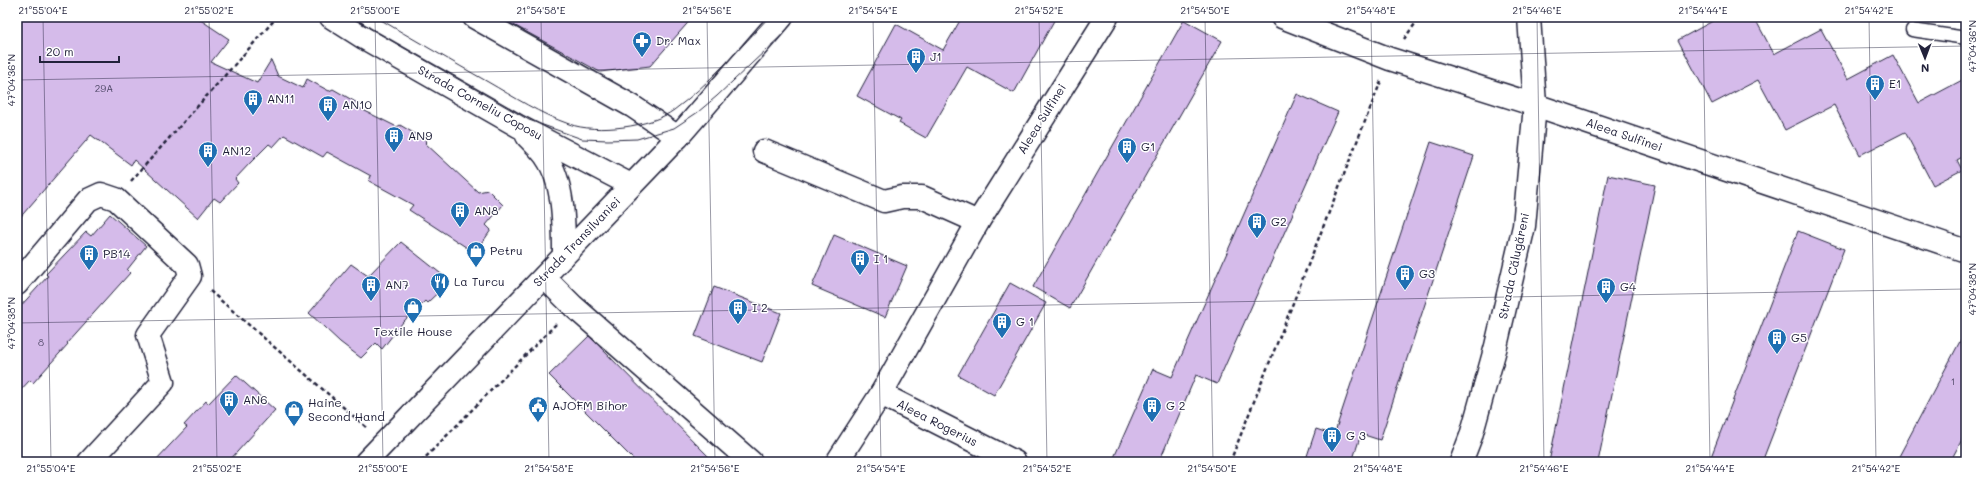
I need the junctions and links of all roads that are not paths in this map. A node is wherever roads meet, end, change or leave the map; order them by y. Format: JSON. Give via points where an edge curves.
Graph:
{"nodes":[{"id":1,"x":331,"y":17,"type":"edge"},
{"id":2,"x":474,"y":17,"type":"edge"},
{"id":3,"x":782,"y":17,"type":"edge"},
{"id":4,"x":1107,"y":17,"type":"edge"},
{"id":5,"x":1282,"y":17,"type":"edge"},
{"id":6,"x":1529,"y":17,"type":"edge"},
{"id":7,"x":1912,"y":30,"type":"dead end"},
{"id":8,"x":1966,"y":38,"type":"edge"},
{"id":9,"x":1535,"y":105,"type":"junction"},
{"id":10,"x":518,"y":126,"type":"junction"},
{"id":11,"x":678,"y":137,"type":"junction"},
{"id":12,"x":764,"y":151,"type":"dead end"},
{"id":13,"x":631,"y":185,"type":"junction"},
{"id":14,"x":978,"y":222,"type":"junction"},
{"id":15,"x":1966,"y":250,"type":"edge"},
{"id":16,"x":564,"y":254,"type":"junction"},
{"id":17,"x":544,"y":277,"type":"junction"},
{"id":18,"x":17,"y":284,"type":"edge"},
{"id":19,"x":881,"y":394,"type":"junction"},
{"id":20,"x":89,"y":462,"type":"edge"},
{"id":21,"x":366,"y":462,"type":"edge"},
{"id":22,"x":751,"y":462,"type":"edge"},
{"id":23,"x":838,"y":462,"type":"edge"},
{"id":24,"x":1015,"y":462,"type":"edge"},
{"id":25,"x":1461,"y":462,"type":"edge"}],
"edges":[{"from":1,"to":10,"type":"street","name":"Strada Corneliu Coposu"},
{"from":2,"to":11,"type":"street","via":[[632,106]]},
{"from":3,"to":11,"type":"street","name":"Strada Transilvaniei"},
{"from":4,"to":14,"type":"street","name":"Aleea Sulfinei"},
{"from":5,"to":9,"type":"street","name":"Aleea Sulfinei","via":[[1390,59]]},
{"from":6,"to":9,"type":"street","name":"Strada Călugăreni"},
{"from":7,"to":8,"type":"lane"},
{"from":9,"to":15,"type":"street","name":"Aleea Sulfinei"},
{"from":9,"to":25,"type":"street","name":"Strada Călugăreni","via":[[1524,226],[1496,346],[1471,436]]},
{"from":10,"to":13,"type":"street","name":"Strada Corneliu Coposu"},
{"from":10,"to":16,"type":"street","via":[[547,157],[557,182],[564,213]]},
{"from":11,"to":13,"type":"street","name":"Strada Transilvaniei"},
{"from":12,"to":14,"type":"street","via":[[884,201],[902,196],[922,197]]},
{"from":13,"to":16,"type":"street","name":"Strada Transilvaniei"},
{"from":14,"to":19,"type":"street","name":"Aleea Sulfinei"},
{"from":16,"to":17,"type":"street","name":"Strada Transilvaniei"},
{"from":17,"to":21,"type":"street","name":"Strada Transilvaniei"},
{"from":17,"to":22,"type":"street","via":[[573,306]]},
{"from":18,"to":20,"type":"street","via":[[88,200],[101,194],[116,199],[187,265],[190,276],[148,335],[163,382]]},
{"from":19,"to":23,"type":"street","name":"Aleea Sulfinei"},
{"from":19,"to":24,"type":"street","name":"Aleea Rogerius"}]}
